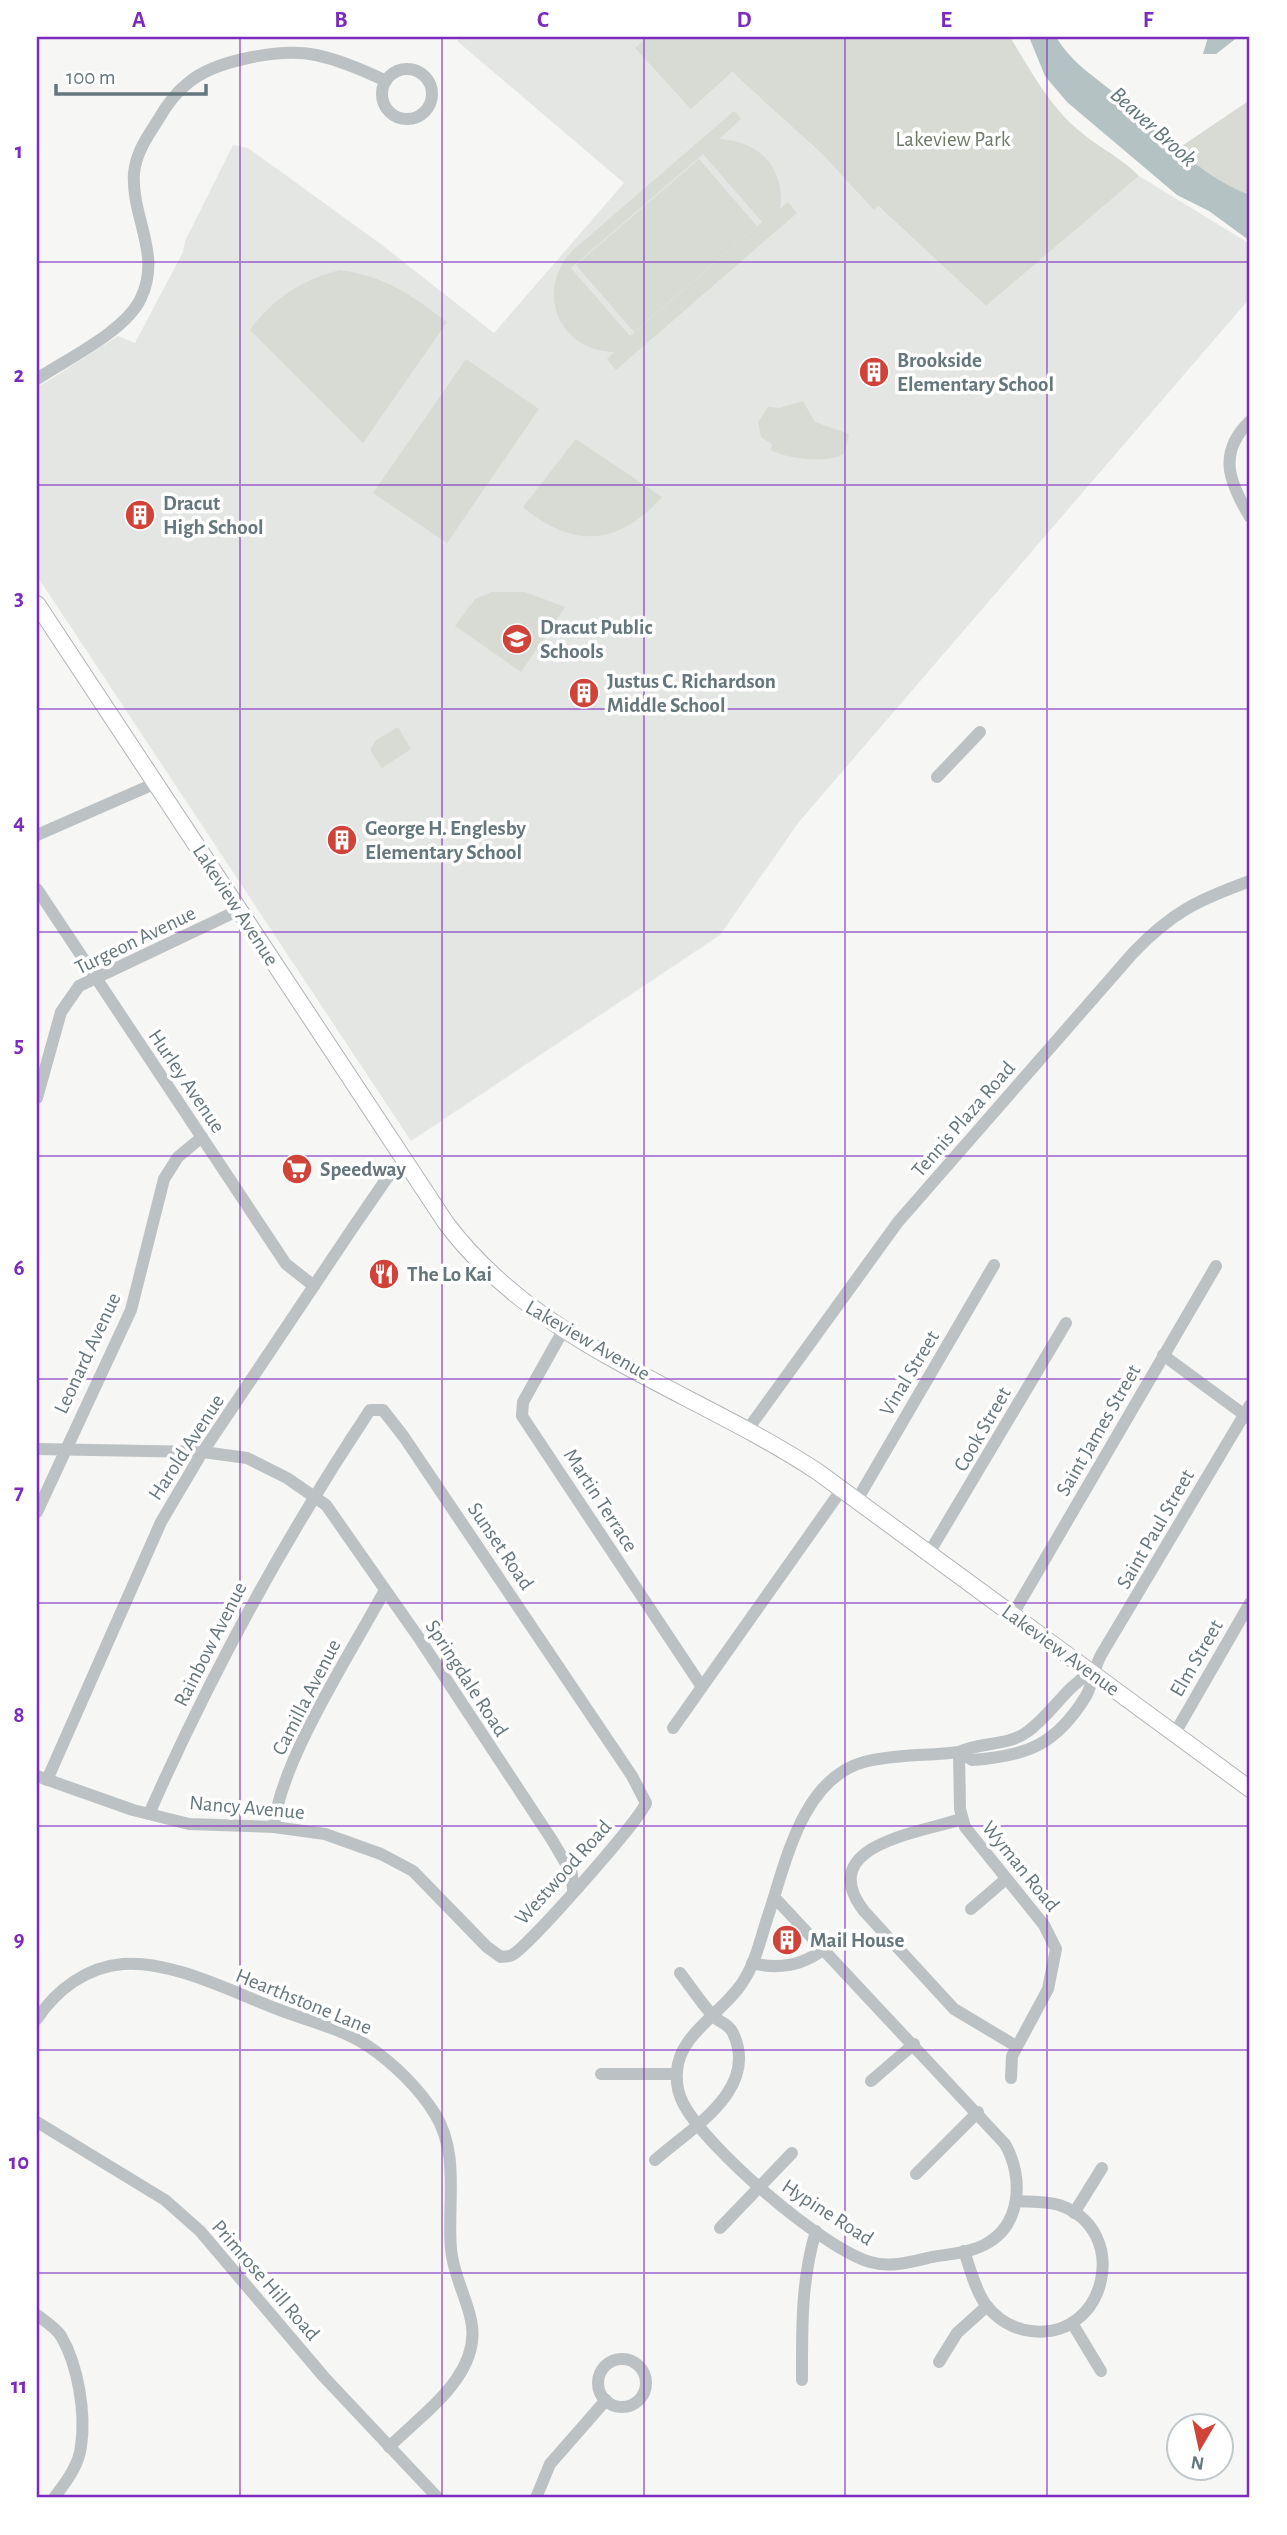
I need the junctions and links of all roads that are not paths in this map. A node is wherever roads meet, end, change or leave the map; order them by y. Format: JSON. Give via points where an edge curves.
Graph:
{"nodes":[{"id":1,"x":386,"y":81,"type":"junction"},
{"id":2,"x":37,"y":379,"type":"edge"},
{"id":3,"x":1250,"y":421,"type":"edge"},
{"id":4,"x":1250,"y":517,"type":"edge"},
{"id":5,"x":37,"y":604,"type":"edge"},
{"id":6,"x":980,"y":732,"type":"dead end"},
{"id":7,"x":937,"y":778,"type":"dead end"},
{"id":8,"x":156,"y":783,"type":"junction"},
{"id":9,"x":37,"y":835,"type":"edge"},
{"id":10,"x":1250,"y":881,"type":"edge"},
{"id":11,"x":37,"y":889,"type":"edge"},
{"id":12,"x":239,"y":910,"type":"junction"},
{"id":13,"x":95,"y":977,"type":"junction"},
{"id":14,"x":37,"y":1098,"type":"edge"},
{"id":15,"x":202,"y":1137,"type":"junction"},
{"id":16,"x":406,"y":1163,"type":"junction"},
{"id":17,"x":994,"y":1265,"type":"dead end"},
{"id":18,"x":1216,"y":1266,"type":"dead end"},
{"id":19,"x":314,"y":1286,"type":"junction"},
{"id":20,"x":1066,"y":1323,"type":"dead end"},
{"id":21,"x":564,"y":1329,"type":"junction"},
{"id":22,"x":1163,"y":1355,"type":"junction"},
{"id":23,"x":1248,"y":1413,"type":"edge"},
{"id":24,"x":748,"y":1429,"type":"junction"},
{"id":25,"x":37,"y":1449,"type":"edge"},
{"id":26,"x":64,"y":1450,"type":"junction"},
{"id":27,"x":203,"y":1452,"type":"junction"},
{"id":28,"x":842,"y":1489,"type":"junction"},
{"id":29,"x":313,"y":1496,"type":"junction"},
{"id":30,"x":856,"y":1500,"type":"junction"},
{"id":31,"x":37,"y":1512,"type":"edge"},
{"id":32,"x":929,"y":1553,"type":"junction"},
{"id":33,"x":386,"y":1590,"type":"junction"},
{"id":34,"x":1250,"y":1603,"type":"edge"},
{"id":35,"x":1013,"y":1614,"type":"junction"},
{"id":36,"x":1091,"y":1672,"type":"junction"},
{"id":37,"x":702,"y":1687,"type":"junction"},
{"id":38,"x":673,"y":1728,"type":"dead end"},
{"id":39,"x":1175,"y":1733,"type":"junction"},
{"id":40,"x":959,"y":1752,"type":"junction"},
{"id":41,"x":42,"y":1778,"type":"edge"},
{"id":42,"x":1250,"y":1789,"type":"edge"},
{"id":43,"x":646,"y":1804,"type":"joint"},
{"id":44,"x":149,"y":1814,"type":"junction"},
{"id":45,"x":961,"y":1819,"type":"junction"},
{"id":46,"x":274,"y":1827,"type":"junction"},
{"id":47,"x":1006,"y":1879,"type":"junction"},
{"id":48,"x":573,"y":1890,"type":"junction"},
{"id":49,"x":774,"y":1897,"type":"junction"},
{"id":50,"x":971,"y":1909,"type":"dead end"},
{"id":51,"x":824,"y":1949,"type":"junction"},
{"id":52,"x":502,"y":1957,"type":"joint"},
{"id":53,"x":752,"y":1964,"type":"junction"},
{"id":54,"x":680,"y":1973,"type":"dead end"},
{"id":55,"x":714,"y":2017,"type":"junction"},
{"id":56,"x":37,"y":2019,"type":"edge"},
{"id":57,"x":914,"y":2044,"type":"junction"},
{"id":58,"x":1016,"y":2046,"type":"junction"},
{"id":59,"x":601,"y":2074,"type":"dead end"},
{"id":60,"x":677,"y":2074,"type":"junction"},
{"id":61,"x":1011,"y":2078,"type":"dead end"},
{"id":62,"x":871,"y":2081,"type":"dead end"},
{"id":63,"x":978,"y":2112,"type":"junction"},
{"id":64,"x":37,"y":2122,"type":"edge"},
{"id":65,"x":697,"y":2122,"type":"junction"},
{"id":66,"x":792,"y":2153,"type":"dead end"},
{"id":67,"x":656,"y":2160,"type":"dead end"},
{"id":68,"x":1102,"y":2168,"type":"dead end"},
{"id":69,"x":916,"y":2174,"type":"dead end"},
{"id":70,"x":759,"y":2188,"type":"junction"},
{"id":71,"x":1016,"y":2201,"type":"junction"},
{"id":72,"x":1074,"y":2213,"type":"junction"},
{"id":73,"x":720,"y":2228,"type":"dead end"},
{"id":74,"x":816,"y":2231,"type":"junction"},
{"id":75,"x":964,"y":2251,"type":"junction"},
{"id":76,"x":987,"y":2306,"type":"junction"},
{"id":77,"x":37,"y":2315,"type":"edge"},
{"id":78,"x":1072,"y":2323,"type":"junction"},
{"id":79,"x":939,"y":2362,"type":"dead end"},
{"id":80,"x":1101,"y":2371,"type":"dead end"},
{"id":81,"x":802,"y":2380,"type":"dead end"},
{"id":82,"x":606,"y":2400,"type":"dead end"},
{"id":83,"x":389,"y":2447,"type":"junction"},
{"id":84,"x":54,"y":2498,"type":"edge"},
{"id":85,"x":438,"y":2498,"type":"edge"},
{"id":86,"x":536,"y":2498,"type":"edge"}],
"edges":[{"from":1,"to":1,"type":"street","via":[[402,70],[417,72],[430,86],[429,105],[414,118],[395,116],[382,100]]},
{"from":1,"to":2,"type":"street","via":[[338,61],[293,52],[228,65],[187,83],[164,111],[136,160],[134,185],[149,262],[141,299],[122,322]]},
{"from":3,"to":4,"type":"street","via":[[1237,434],[1228,459],[1234,490]]},
{"from":5,"to":8,"type":"main road","name":"Lakeview Avenue"},
{"from":6,"to":7,"type":"street"},
{"from":8,"to":9,"type":"street"},
{"from":8,"to":12,"type":"main road","name":"Lakeview Avenue"},
{"from":10,"to":24,"type":"street","name":"Tennis Plaza Road","via":[[1174,914],[1133,953],[898,1222]]},
{"from":11,"to":13,"type":"street","name":"Hurley Avenue"},
{"from":12,"to":13,"type":"street","name":"Turgeon Avenue"},
{"from":12,"to":16,"type":"main road","name":"Lakeview Avenue"},
{"from":13,"to":14,"type":"street","name":"Turgeon Avenue","via":[[79,986],[64,1005],[47,1051]]},
{"from":13,"to":15,"type":"street","name":"Hurley Avenue"},
{"from":15,"to":19,"type":"street","name":"Hurley Avenue","via":[[286,1264]]},
{"from":15,"to":26,"type":"street","name":"Leonard Avenue","via":[[178,1157],[164,1179],[131,1310]]},
{"from":16,"to":19,"type":"street","name":"Harold Avenue","via":[[387,1178]]},
{"from":16,"to":21,"type":"main road","name":"Lakeview Avenue","via":[[471,1255],[511,1293]]},
{"from":17,"to":30,"type":"street","name":"Vinal Street"},
{"from":18,"to":22,"type":"street","name":"Saint James Street"},
{"from":19,"to":27,"type":"street","name":"Harold Avenue"},
{"from":20,"to":32,"type":"street","name":"Cook Street"},
{"from":21,"to":24,"type":"main road","name":"Lakeview Avenue"},
{"from":21,"to":37,"type":"street","name":"Martin Terrace","via":[[523,1402],[522,1416]]},
{"from":22,"to":23,"type":"street"},
{"from":22,"to":35,"type":"street","name":"Saint James Street"},
{"from":23,"to":36,"type":"street","name":"Saint Paul Street"},
{"from":24,"to":28,"type":"main road","name":"Lakeview Avenue"},
{"from":25,"to":26,"type":"street","name":"Springdale Road"},
{"from":26,"to":27,"type":"street","name":"Springdale Road"},
{"from":26,"to":31,"type":"street","name":"Leonard Avenue"},
{"from":27,"to":29,"type":"street","name":"Springdale Road","via":[[247,1458]]},
{"from":27,"to":41,"type":"street","name":"Harold Avenue","via":[[161,1521]]},
{"from":28,"to":30,"type":"main road","name":"Lakeview Avenue"},
{"from":28,"to":37,"type":"street"},
{"from":29,"to":33,"type":"street","name":"Springdale Road","via":[[326,1505]]},
{"from":29,"to":43,"type":"street","name":"Sunset Road","via":[[370,1410],[383,1410],[450,1503],[632,1776]]},
{"from":29,"to":44,"type":"street","name":"Rainbow Avenue","via":[[241,1624]]},
{"from":30,"to":32,"type":"main road","name":"Lakeview Avenue"},
{"from":32,"to":35,"type":"main road","name":"Lakeview Avenue"},
{"from":33,"to":46,"type":"street","name":"Camilla Avenue","via":[[302,1744],[276,1803]]},
{"from":33,"to":48,"type":"street","name":"Springdale Road","via":[[552,1840],[572,1874]]},
{"from":34,"to":39,"type":"street","name":"Elm Street"},
{"from":35,"to":36,"type":"main road","name":"Lakeview Avenue"},
{"from":36,"to":39,"type":"main road","name":"Lakeview Avenue"},
{"from":36,"to":40,"type":"street","via":[[1070,1685],[1026,1734]]},
{"from":36,"to":40,"type":"street","via":[[1087,1694],[1069,1718],[1051,1738],[1028,1752],[972,1760]]},
{"from":37,"to":38,"type":"street"},
{"from":39,"to":42,"type":"main road","name":"Lakeview Avenue"},
{"from":40,"to":45,"type":"street","name":"Wyman Road"},
{"from":40,"to":49,"type":"street","via":[[866,1761],[843,1770],[823,1787],[809,1809]]},
{"from":41,"to":44,"type":"street","name":"Nancy Avenue"},
{"from":43,"to":48,"type":"street","name":"Westwood Road"},
{"from":44,"to":46,"type":"street","name":"Nancy Avenue","via":[[189,1824]]},
{"from":45,"to":47,"type":"street","name":"Wyman Road"},
{"from":45,"to":58,"type":"street","via":[[869,1848],[856,1864],[854,1892],[864,1911],[954,2009]]},
{"from":46,"to":52,"type":"street","name":"Nancy Avenue","via":[[325,1834],[413,1871]]},
{"from":47,"to":50,"type":"street"},
{"from":47,"to":58,"type":"street","name":"Wyman Road","via":[[1044,1925],[1056,1949],[1048,1989]]},
{"from":48,"to":52,"type":"street","name":"Westwood Road","via":[[512,1955]]},
{"from":49,"to":51,"type":"street"},
{"from":49,"to":53,"type":"street"},
{"from":51,"to":53,"type":"street","via":[[795,1965]]},
{"from":51,"to":57,"type":"street"},
{"from":53,"to":55,"type":"street","via":[[739,1989]]},
{"from":54,"to":55,"type":"street"},
{"from":55,"to":60,"type":"street","via":[[685,2046]]},
{"from":55,"to":65,"type":"street","via":[[732,2031],[739,2052],[738,2075],[728,2096]]},
{"from":56,"to":83,"type":"street","name":"Hearthstone Lane","via":[[57,1994],[86,1974],[121,1964],[156,1966],[365,2044],[426,2102],[446,2138],[451,2257],[471,2320],[472,2349],[452,2385]]},
{"from":57,"to":62,"type":"street"},
{"from":57,"to":63,"type":"street"},
{"from":58,"to":61,"type":"street","name":"Wyman Road"},
{"from":59,"to":60,"type":"street"},
{"from":60,"to":65,"type":"street","name":"Hypine Road","via":[[680,2096]]},
{"from":63,"to":69,"type":"street"},
{"from":63,"to":71,"type":"street","via":[[1010,2152]]},
{"from":64,"to":83,"type":"street","name":"Primrose Hill Road","via":[[165,2200],[200,2231]]},
{"from":65,"to":67,"type":"street"},
{"from":65,"to":70,"type":"street","name":"Hypine Road"},
{"from":66,"to":70,"type":"street"},
{"from":68,"to":72,"type":"street"},
{"from":70,"to":73,"type":"street"},
{"from":70,"to":74,"type":"street","name":"Hypine Road"},
{"from":71,"to":72,"type":"street","via":[[1052,2204]]},
{"from":71,"to":75,"type":"street","name":"Hypine Road","via":[[995,2237]]},
{"from":72,"to":78,"type":"street","via":[[1099,2241],[1104,2269],[1093,2304]]},
{"from":74,"to":75,"type":"street","name":"Hypine Road","via":[[857,2257],[879,2264]]},
{"from":74,"to":81,"type":"street","via":[[802,2293]]},
{"from":75,"to":76,"type":"street"},
{"from":76,"to":78,"type":"street","via":[[1008,2324],[1026,2331],[1054,2330]]},
{"from":76,"to":79,"type":"street","via":[[957,2333]]},
{"from":77,"to":84,"type":"street","via":[[60,2334],[73,2362],[82,2417],[81,2448],[71,2475]]},
{"from":78,"to":80,"type":"street"},
{"from":82,"to":86,"type":"street","via":[[550,2464]]},
{"from":83,"to":85,"type":"street","name":"Primrose Hill Road"}]}
